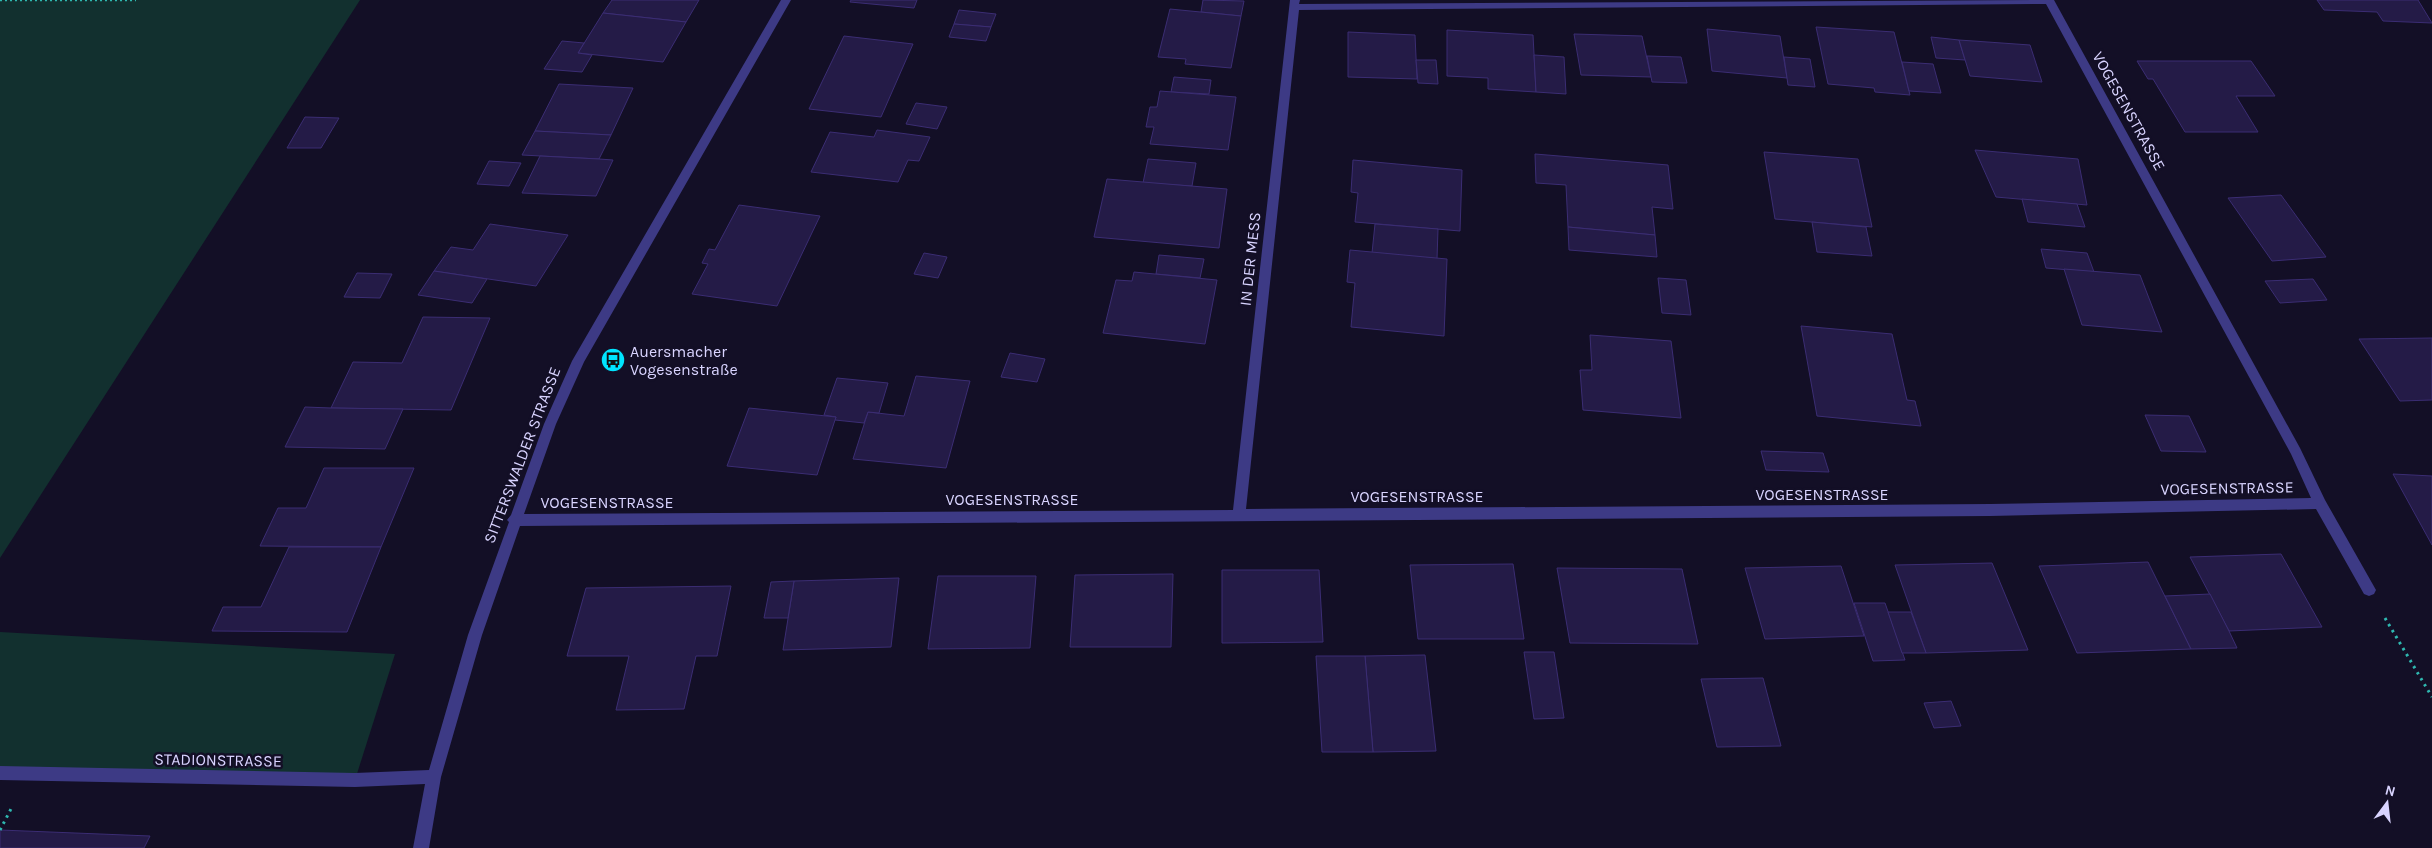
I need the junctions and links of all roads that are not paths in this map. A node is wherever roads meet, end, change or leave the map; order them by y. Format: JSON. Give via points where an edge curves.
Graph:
{"nodes":[{"id":1,"x":786,"y":0,"type":"edge"},
{"id":2,"x":2049,"y":0,"type":"edge"},
{"id":3,"x":1294,"y":3,"type":"edge"},
{"id":4,"x":2320,"y":503,"type":"junction"},
{"id":5,"x":1239,"y":515,"type":"junction"},
{"id":6,"x":514,"y":520,"type":"junction"},
{"id":7,"x":2369,"y":590,"type":"road end"},
{"id":8,"x":0,"y":773,"type":"edge"},
{"id":9,"x":434,"y":776,"type":"junction"},
{"id":10,"x":421,"y":848,"type":"edge"}],
"edges":[{"from":1,"to":6,"type":"street","name":"SITTERSWALDER STRASSE","via":[[578,361]]},
{"from":2,"to":3,"type":"street","name":"IN DER MESS"},
{"from":2,"to":4,"type":"street","name":"VOGESENSTRASSE","via":[[2296,452]]},
{"from":3,"to":5,"type":"street","name":"IN DER MESS"},
{"from":4,"to":5,"type":"street","name":"VOGESENSTRASSE","via":[[1981,510]]},
{"from":4,"to":7,"type":"street","name":"VOGESENSTRASSE"},
{"from":5,"to":6,"type":"street","name":"VOGESENSTRASSE"},
{"from":6,"to":9,"type":"street","name":"SITTERSWALDER STRASSE","via":[[475,635]]},
{"from":8,"to":9,"type":"street","name":"STADIONSTRASSE","via":[[355,780]]},
{"from":9,"to":10,"type":"street","name":"SITTERSWALDER STRASSE"}]}
